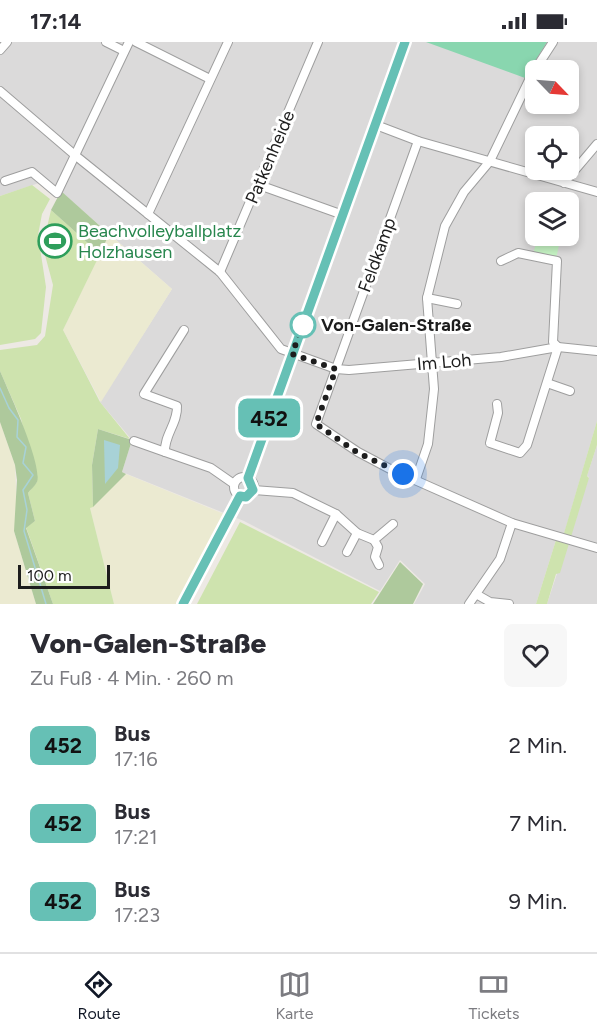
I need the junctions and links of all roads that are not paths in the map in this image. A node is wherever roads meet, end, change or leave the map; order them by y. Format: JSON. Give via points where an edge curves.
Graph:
{"nodes":[{"id":1,"x":7,"y":42,"type":"edge"},
{"id":2,"x":106,"y":42,"type":"edge"},
{"id":3,"x":129,"y":42,"type":"edge"},
{"id":4,"x":136,"y":42,"type":"edge"},
{"id":5,"x":228,"y":42,"type":"edge"},
{"id":6,"x":318,"y":42,"type":"edge"},
{"id":7,"x":405,"y":42,"type":"edge"},
{"id":8,"x":553,"y":42,"type":"edge"},
{"id":9,"x":0,"y":50,"type":"edge"},
{"id":10,"x":124,"y":51,"type":"junction"},
{"id":11,"x":210,"y":79,"type":"junction"},
{"id":12,"x":0,"y":91,"type":"edge"},
{"id":13,"x":376,"y":125,"type":"junction"},
{"id":14,"x":418,"y":141,"type":"junction"},
{"id":15,"x":597,"y":144,"type":"edge"},
{"id":16,"x":76,"y":156,"type":"junction"},
{"id":17,"x":490,"y":161,"type":"junction"},
{"id":18,"x":5,"y":181,"type":"dead end"},
{"id":19,"x":564,"y":183,"type":"junction"},
{"id":20,"x":258,"y":185,"type":"junction"},
{"id":21,"x":597,"y":192,"type":"edge"},
{"id":22,"x":148,"y":214,"type":"junction"},
{"id":23,"x":343,"y":215,"type":"junction"},
{"id":24,"x":501,"y":261,"type":"dead end"},
{"id":25,"x":220,"y":272,"type":"junction"},
{"id":26,"x":427,"y":298,"type":"junction"},
{"id":27,"x":457,"y":304,"type":"dead end"},
{"id":28,"x":184,"y":330,"type":"dead end"},
{"id":29,"x":558,"y":347,"type":"junction"},
{"id":30,"x":597,"y":351,"type":"edge"},
{"id":31,"x":292,"y":354,"type":"junction"},
{"id":32,"x":431,"y":364,"type":"junction"},
{"id":33,"x":336,"y":369,"type":"junction"},
{"id":34,"x":547,"y":383,"type":"junction"},
{"id":35,"x":570,"y":391,"type":"dead end"},
{"id":36,"x":497,"y":404,"type":"dead end"},
{"id":37,"x":134,"y":441,"type":"dead end"},
{"id":38,"x":165,"y":452,"type":"junction"},
{"id":39,"x":248,"y":478,"type":"junction"},
{"id":40,"x":416,"y":479,"type":"junction"},
{"id":41,"x":234,"y":484,"type":"junction"},
{"id":42,"x":253,"y":490,"type":"junction"},
{"id":43,"x":240,"y":496,"type":"junction"},
{"id":44,"x":336,"y":514,"type":"junction"},
{"id":45,"x":512,"y":523,"type":"junction"},
{"id":46,"x":393,"y":524,"type":"dead end"},
{"id":47,"x":357,"y":533,"type":"junction"},
{"id":48,"x":374,"y":540,"type":"junction"},
{"id":49,"x":322,"y":542,"type":"dead end"},
{"id":50,"x":597,"y":548,"type":"edge"},
{"id":51,"x":347,"y":552,"type":"dead end"},
{"id":52,"x":380,"y":565,"type":"dead end"},
{"id":53,"x":476,"y":594,"type":"junction"},
{"id":54,"x":183,"y":604,"type":"edge"},
{"id":55,"x":469,"y":604,"type":"edge"},
{"id":56,"x":509,"y":604,"type":"edge"}],
"edges":[{"from":1,"to":9,"type":"street"},
{"from":2,"to":10,"type":"street"},
{"from":3,"to":10,"type":"street"},
{"from":4,"to":11,"type":"street"},
{"from":5,"to":11,"type":"street"},
{"from":6,"to":20,"type":"street","name":"Patkenheide"},
{"from":7,"to":13,"type":"street"},
{"from":8,"to":17,"type":"street","via":[[531,76]]},
{"from":10,"to":16,"type":"street"},
{"from":11,"to":22,"type":"street"},
{"from":12,"to":16,"type":"street"},
{"from":13,"to":14,"type":"street"},
{"from":13,"to":23,"type":"street"},
{"from":14,"to":17,"type":"street"},
{"from":14,"to":33,"type":"street","name":"Feldkamp"},
{"from":15,"to":19,"type":"street"},
{"from":16,"to":18,"type":"street","via":[[57,193],[32,172]]},
{"from":16,"to":22,"type":"street"},
{"from":17,"to":19,"type":"street"},
{"from":17,"to":26,"type":"street","via":[[464,192],[445,226]]},
{"from":19,"to":21,"type":"street"},
{"from":20,"to":23,"type":"street"},
{"from":20,"to":25,"type":"street","name":"Patkenheide"},
{"from":22,"to":25,"type":"street"},
{"from":23,"to":31,"type":"street"},
{"from":24,"to":29,"type":"street","via":[[518,254],[557,261],[553,342]]},
{"from":25,"to":31,"type":"street","via":[[280,349]]},
{"from":26,"to":27,"type":"street"},
{"from":26,"to":32,"type":"street"},
{"from":28,"to":38,"type":"street","via":[[144,394],[177,406],[178,416]]},
{"from":29,"to":30,"type":"street","name":"Im Loh"},
{"from":29,"to":32,"type":"street","name":"Im Loh"},
{"from":29,"to":34,"type":"street"},
{"from":31,"to":33,"type":"street","name":"Im Loh"},
{"from":31,"to":39,"type":"street"},
{"from":32,"to":33,"type":"street","name":"Im Loh"},
{"from":32,"to":40,"type":"street","via":[[434,389],[428,444]]},
{"from":33,"to":40,"type":"street","name":"Feldkamp","via":[[316,424],[358,453]]},
{"from":34,"to":35,"type":"street"},
{"from":34,"to":36,"type":"street","via":[[520,453],[490,443]]},
{"from":37,"to":38,"type":"street"},
{"from":38,"to":41,"type":"street","via":[[211,468]]},
{"from":39,"to":41,"type":"street"},
{"from":39,"to":42,"type":"street"},
{"from":40,"to":45,"type":"street"},
{"from":41,"to":43,"type":"street"},
{"from":42,"to":43,"type":"street","via":[[246,497]]},
{"from":42,"to":44,"type":"street","via":[[293,493]]},
{"from":43,"to":54,"type":"street"},
{"from":44,"to":47,"type":"street"},
{"from":44,"to":49,"type":"street"},
{"from":45,"to":50,"type":"street"},
{"from":45,"to":53,"type":"street","via":[[500,559]]},
{"from":46,"to":48,"type":"street"},
{"from":47,"to":48,"type":"street"},
{"from":47,"to":51,"type":"street"},
{"from":48,"to":52,"type":"street"},
{"from":53,"to":55,"type":"street"},
{"from":53,"to":56,"type":"street","via":[[490,602]]}]}
